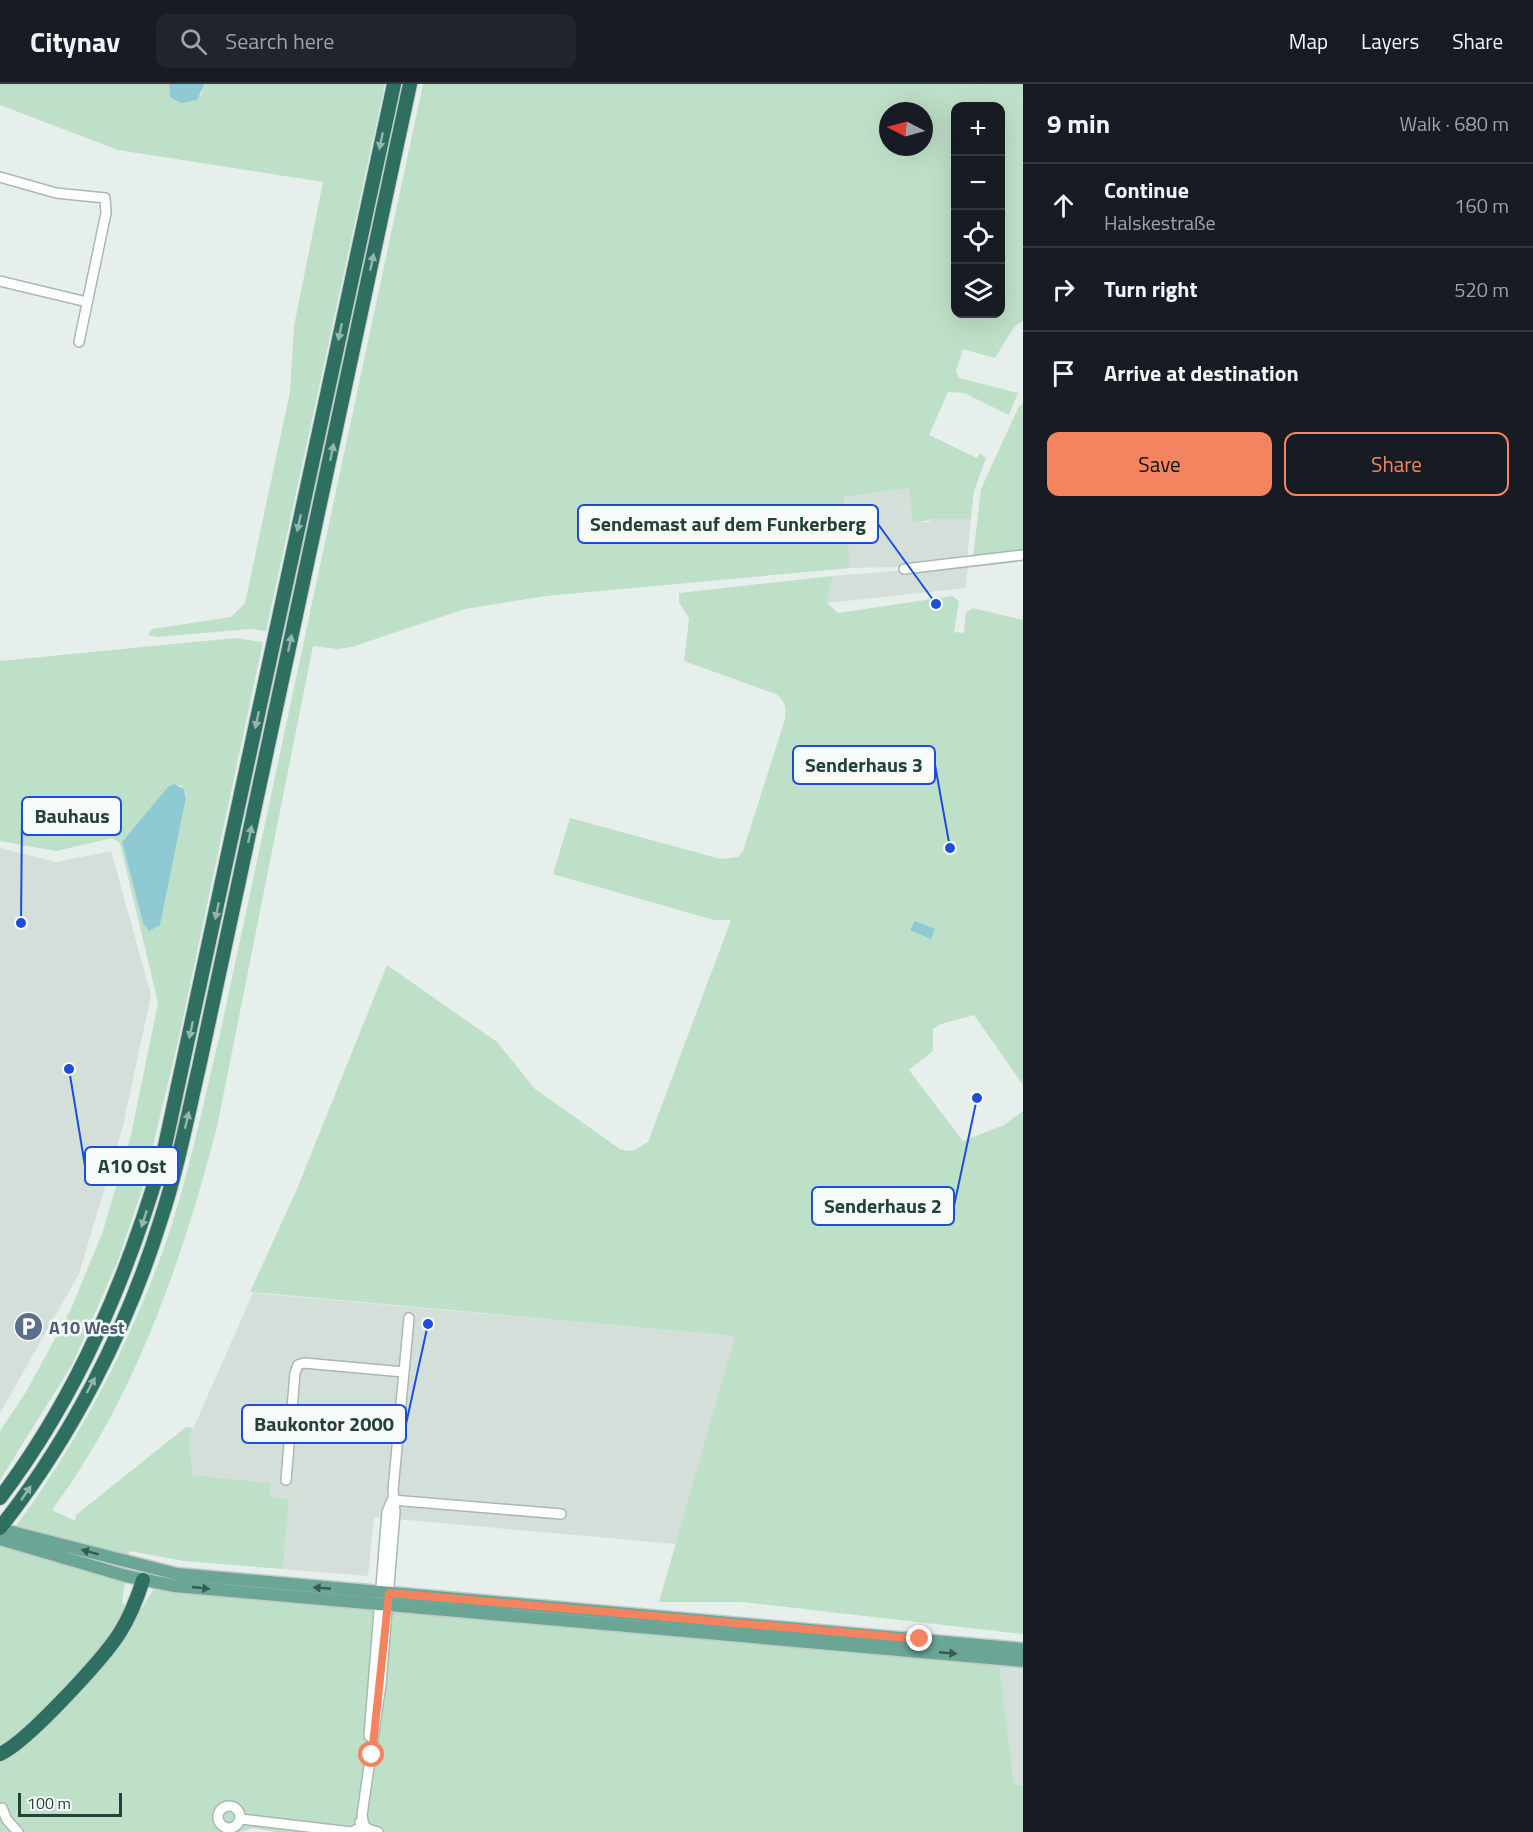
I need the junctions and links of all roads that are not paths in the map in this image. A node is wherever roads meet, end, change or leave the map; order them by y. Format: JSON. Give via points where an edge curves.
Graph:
{"nodes":[{"id":1,"x":394,"y":84,"type":"edge"},
{"id":2,"x":410,"y":84,"type":"edge"},
{"id":3,"x":0,"y":177,"type":"edge"},
{"id":4,"x":0,"y":280,"type":"edge"},
{"id":5,"x":87,"y":302,"type":"junction"},
{"id":6,"x":79,"y":342,"type":"dead end"},
{"id":7,"x":1023,"y":555,"type":"edge"},
{"id":8,"x":904,"y":569,"type":"dead end"},
{"id":9,"x":409,"y":1318,"type":"dead end"},
{"id":10,"x":404,"y":1372,"type":"junction"},
{"id":11,"x":286,"y":1480,"type":"dead end"},
{"id":12,"x":0,"y":1498,"type":"edge"},
{"id":13,"x":392,"y":1500,"type":"junction"},
{"id":14,"x":561,"y":1514,"type":"dead end"},
{"id":15,"x":0,"y":1529,"type":"edge"},
{"id":16,"x":19,"y":1538,"type":"junction"},
{"id":17,"x":0,"y":1539,"type":"edge"},
{"id":18,"x":145,"y":1574,"type":"junction"},
{"id":19,"x":384,"y":1599,"type":"junction"},
{"id":20,"x":1023,"y":1649,"type":"edge"},
{"id":21,"x":1023,"y":1661,"type":"edge"},
{"id":22,"x":0,"y":1754,"type":"edge"},
{"id":23,"x":2,"y":1808,"type":"dead end"},
{"id":24,"x":241,"y":1819,"type":"dead end"},
{"id":25,"x":364,"y":1826,"type":"junction"},
{"id":26,"x":18,"y":1832,"type":"edge"},
{"id":27,"x":378,"y":1832,"type":"edge"}],
"edges":[{"from":1,"to":12,"type":"highway","one_way":true,"via":[[163,1155],[104,1323],[79,1374]]},
{"from":15,"to":2,"type":"highway","one_way":true,"via":[[93,1383],[120,1329],[160,1222],[200,1067]]},
{"from":3,"to":5,"type":"street","via":[[56,193],[105,198],[106,213]]},
{"from":4,"to":5,"type":"street"},
{"from":5,"to":6,"type":"street"},
{"from":7,"to":8,"type":"street"},
{"from":9,"to":10,"type":"street"},
{"from":10,"to":11,"type":"street","via":[[298,1365]]},
{"from":10,"to":13,"type":"street"},
{"from":13,"to":14,"type":"street"},
{"from":13,"to":19,"type":"street","via":[[395,1512]]},
{"from":15,"to":16,"type":"main road"},
{"from":16,"to":17,"type":"main road"},
{"from":16,"to":18,"type":"main road"},
{"from":18,"to":19,"type":"main road","via":[[175,1586]]},
{"from":18,"to":22,"type":"highway","via":[[128,1620],[104,1654],[26,1737]]},
{"from":19,"to":20,"type":"main road"},
{"from":19,"to":21,"type":"main road","one_way":true},
{"from":19,"to":25,"type":"street","via":[[356,1813]]},
{"from":23,"to":26,"type":"street"},
{"from":24,"to":25,"type":"street","via":[[351,1832]]},
{"from":25,"to":27,"type":"street"}]}
